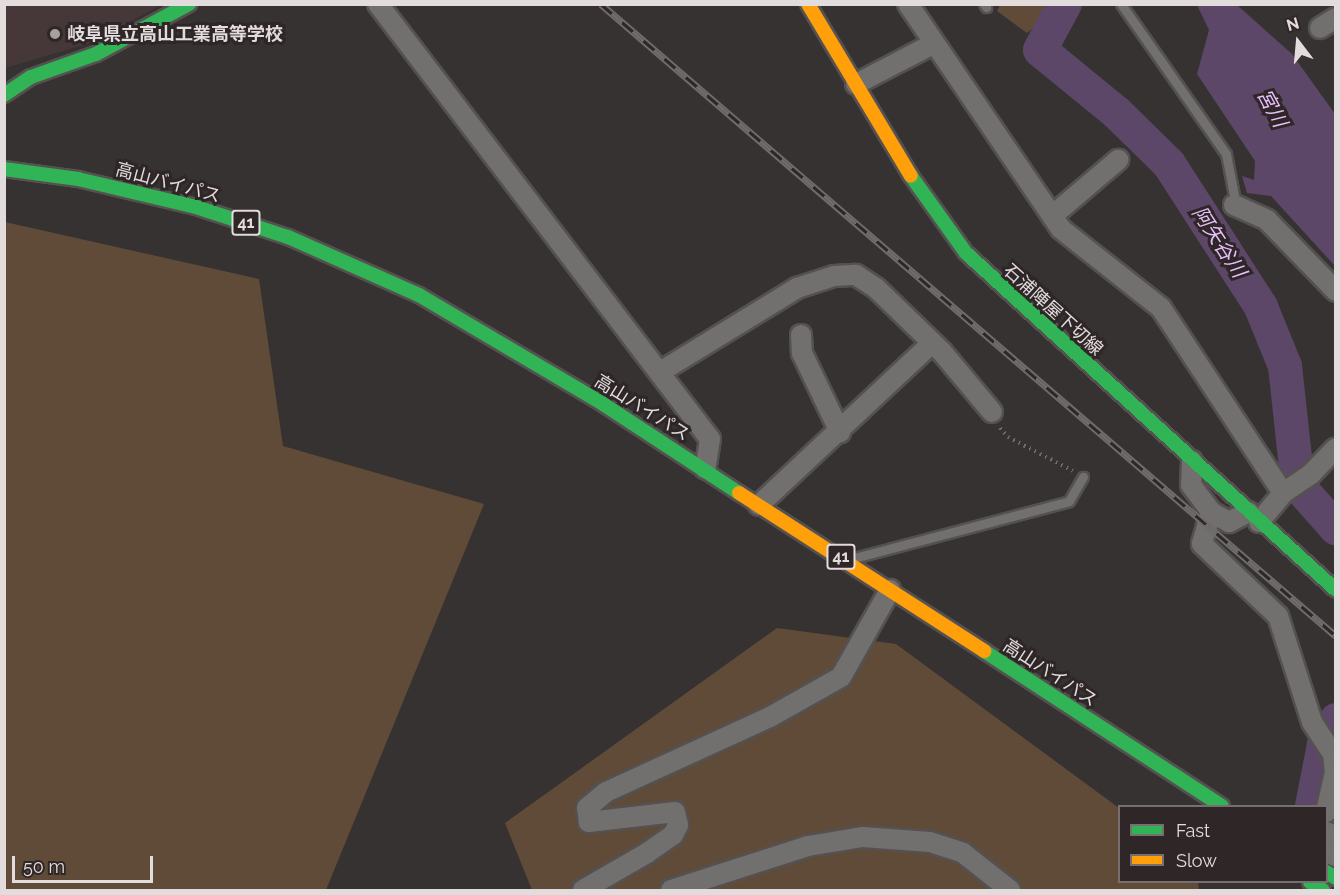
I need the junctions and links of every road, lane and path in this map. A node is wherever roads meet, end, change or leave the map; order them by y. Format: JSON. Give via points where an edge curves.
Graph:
{"nodes":[{"id":1,"x":189,"y":4,"type":"edge"},
{"id":2,"x":378,"y":4,"type":"edge"},
{"id":3,"x":808,"y":4,"type":"edge"},
{"id":4,"x":908,"y":4,"type":"edge"},
{"id":5,"x":1121,"y":4,"type":"edge"},
{"id":6,"x":933,"y":44,"type":"junction"},
{"id":7,"x":856,"y":84,"type":"junction"},
{"id":8,"x":4,"y":95,"type":"edge"},
{"id":9,"x":1118,"y":160,"type":"dead end"},
{"id":10,"x":4,"y":169,"type":"edge"},
{"id":11,"x":1234,"y":200,"type":"joint"},
{"id":12,"x":1052,"y":216,"type":"junction"},
{"id":13,"x":1335,"y":291,"type":"edge"},
{"id":14,"x":801,"y":335,"type":"dead end"},
{"id":15,"x":932,"y":343,"type":"junction"},
{"id":16,"x":660,"y":372,"type":"junction"},
{"id":17,"x":992,"y":412,"type":"joint"},
{"id":18,"x":840,"y":432,"type":"junction"},
{"id":19,"x":1335,"y":448,"type":"edge"},
{"id":20,"x":1192,"y":461,"type":"junction"},
{"id":21,"x":705,"y":469,"type":"junction"},
{"id":22,"x":1083,"y":477,"type":"joint"},
{"id":23,"x":1286,"y":491,"type":"junction"},
{"id":24,"x":759,"y":505,"type":"junction"},
{"id":25,"x":1211,"y":512,"type":"junction"},
{"id":26,"x":1254,"y":517,"type":"junction"},
{"id":27,"x":846,"y":560,"type":"junction"},
{"id":28,"x":890,"y":590,"type":"junction"},
{"id":29,"x":1335,"y":590,"type":"edge"},
{"id":30,"x":1215,"y":803,"type":"edge"},
{"id":31,"x":1328,"y":805,"type":"edge"},
{"id":32,"x":583,"y":891,"type":"edge"},
{"id":33,"x":670,"y":891,"type":"edge"},
{"id":34,"x":1010,"y":891,"type":"edge"}],
"edges":[{"from":1,"to":8,"type":"main road","via":[[136,36],[31,76]]},
{"from":2,"to":16,"type":"street"},
{"from":3,"to":7,"type":"main road","name":"石浦陣屋下切線"},
{"from":4,"to":6,"type":"street"},
{"from":5,"to":11,"type":"lane","via":[[1226,154]]},
{"from":6,"to":7,"type":"street"},
{"from":6,"to":12,"type":"street"},
{"from":7,"to":20,"type":"main road","name":"石浦陣屋下切線","via":[[903,165],[966,254]]},
{"from":9,"to":12,"type":"street"},
{"from":10,"to":21,"type":"main road","name":"高山バイパス","number":"41","via":[[78,179],[196,207],[365,268],[472,322]]},
{"from":11,"to":13,"type":"street","via":[[1267,220]]},
{"from":12,"to":23,"type":"street","via":[[1107,268],[1161,308]]},
{"from":14,"to":18,"type":"street","via":[[802,353]]},
{"from":15,"to":16,"type":"street","via":[[865,279],[846,275],[797,288]]},
{"from":15,"to":17,"type":"street"},
{"from":15,"to":18,"type":"street"},
{"from":16,"to":21,"type":"street","via":[[710,439]]},
{"from":17,"to":22,"type":"path","via":[[992,418],[1008,437]]},
{"from":18,"to":24,"type":"street"},
{"from":19,"to":23,"type":"street","via":[[1310,475]]},
{"from":20,"to":25,"type":"street","via":[[1191,485]]},
{"from":20,"to":26,"type":"main road","name":"石浦陣屋下切線"},
{"from":21,"to":24,"type":"main road","name":"高山バイパス","number":"41"},
{"from":22,"to":27,"type":"lane","via":[[1069,501]]},
{"from":23,"to":26,"type":"street"},
{"from":24,"to":27,"type":"main road","name":"高山バイパス","number":"41"},
{"from":25,"to":26,"type":"street","via":[[1229,522]]},
{"from":25,"to":31,"type":"street","via":[[1202,544],[1278,616],[1315,729],[1333,754],[1335,772]]},
{"from":26,"to":29,"type":"main road","name":"石浦陣屋下切線"},
{"from":27,"to":28,"type":"main road","name":"高山バイパス","number":"41"},
{"from":28,"to":30,"type":"main road","name":"高山バイパス","number":"41"},
{"from":28,"to":32,"type":"street","via":[[841,677],[760,722],[606,792],[587,808],[589,822],[675,812],[678,825],[673,835]]},
{"from":33,"to":34,"type":"street","via":[[808,846],[863,837],[930,842],[963,853]]}]}
